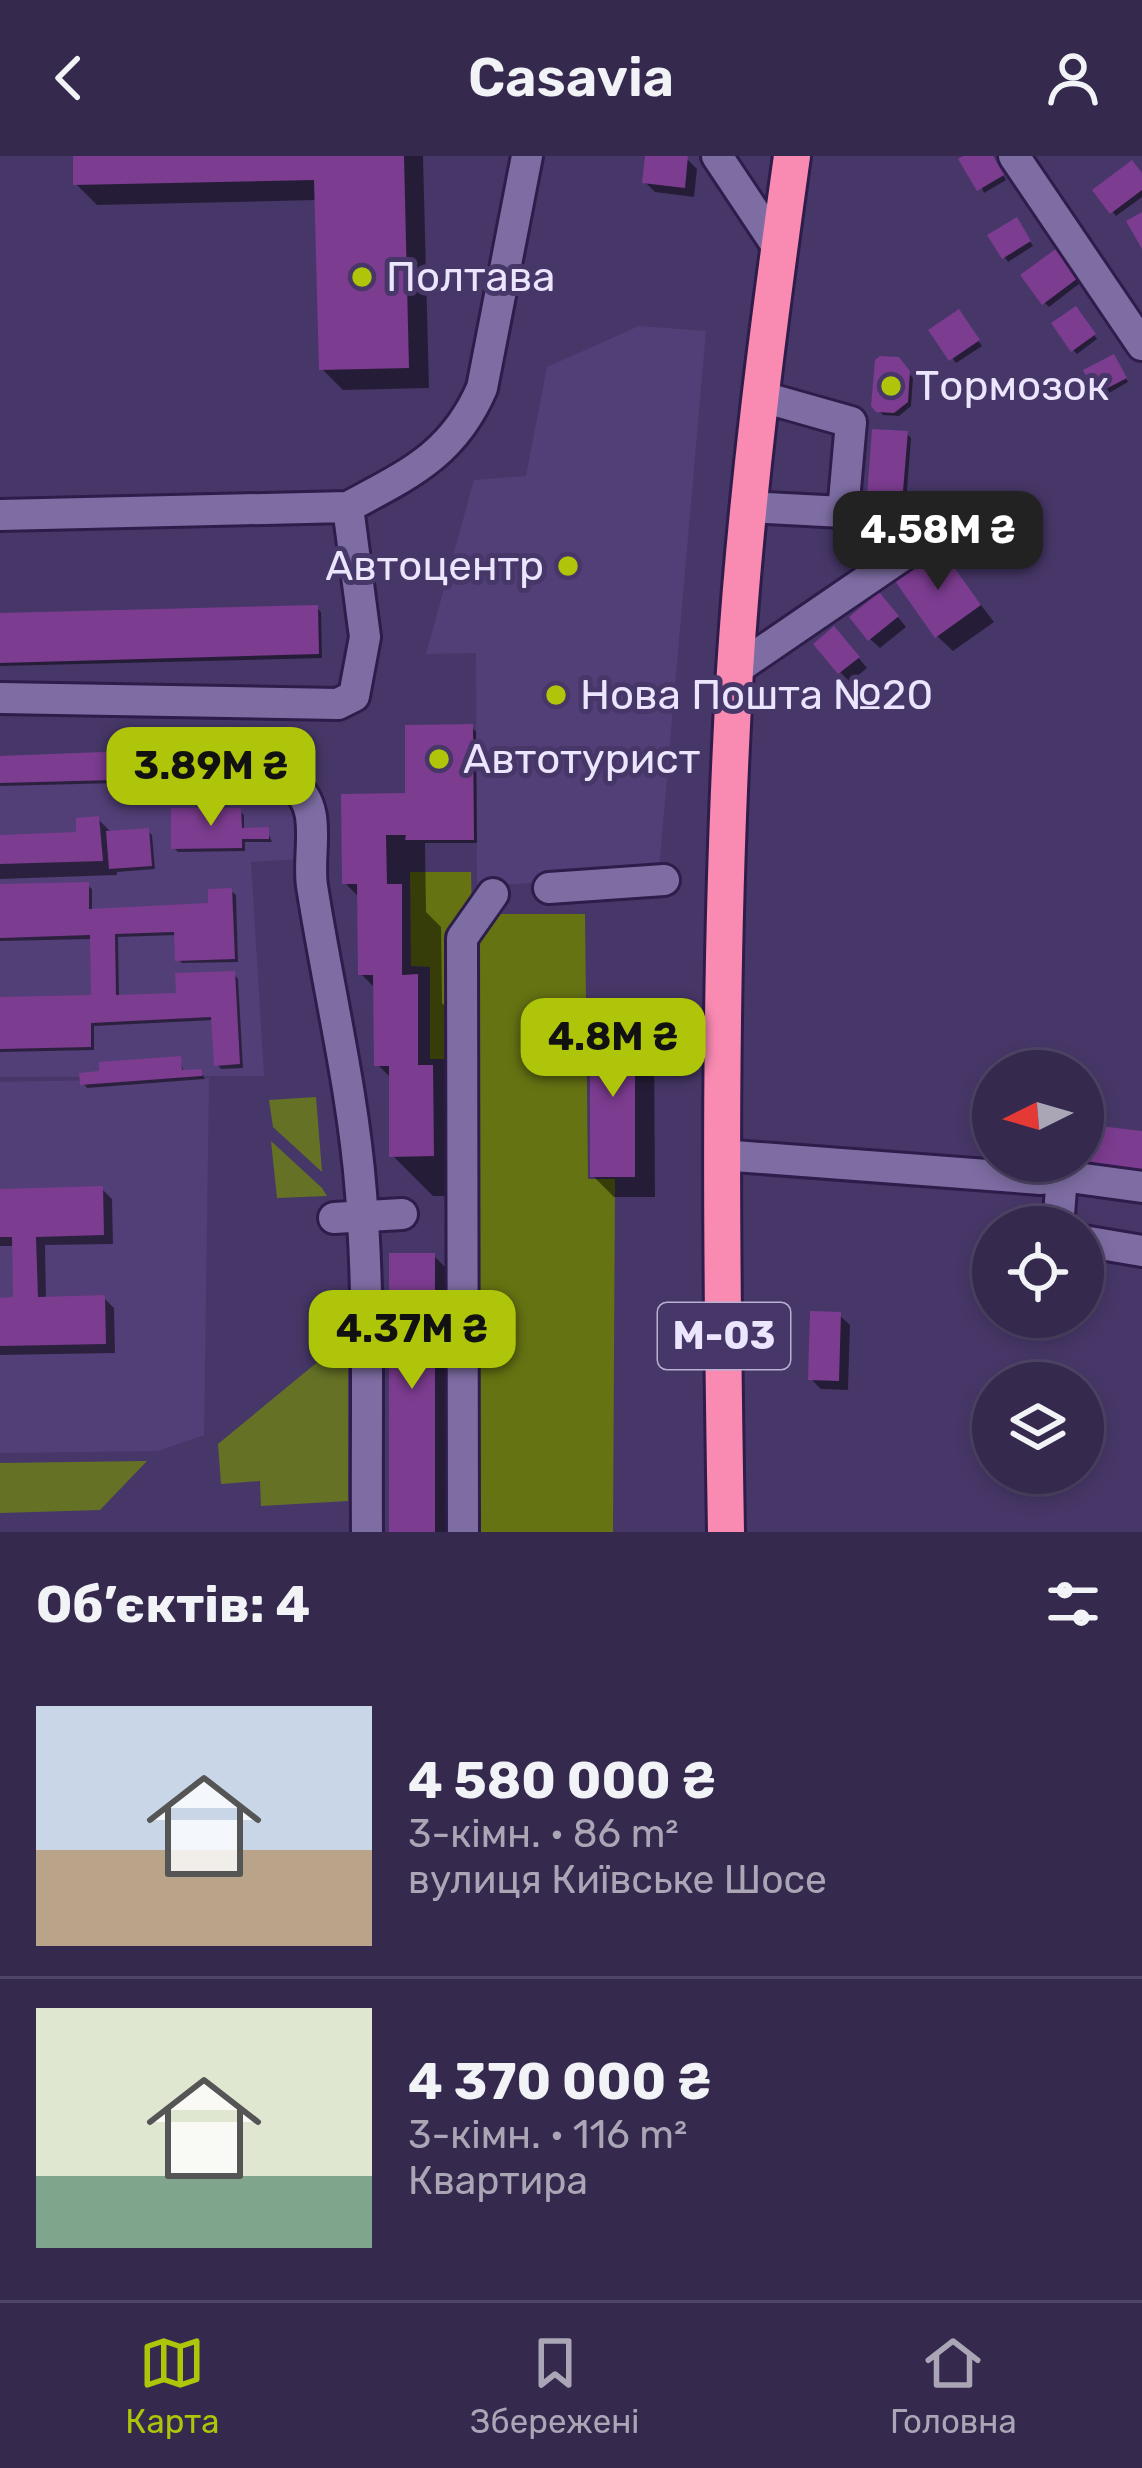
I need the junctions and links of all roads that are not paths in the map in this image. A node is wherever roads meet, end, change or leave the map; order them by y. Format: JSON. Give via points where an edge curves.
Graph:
{"nodes":[{"id":1,"x":526,"y":156,"type":"edge"},
{"id":2,"x":717,"y":156,"type":"edge"},
{"id":3,"x":792,"y":156,"type":"edge"},
{"id":4,"x":1014,"y":156,"type":"edge"},
{"id":5,"x":779,"y":249,"type":"junction"},
{"id":6,"x":1142,"y":345,"type":"edge"},
{"id":7,"x":758,"y":396,"type":"junction"},
{"id":8,"x":348,"y":507,"type":"junction"},
{"id":9,"x":748,"y":507,"type":"junction"},
{"id":10,"x":0,"y":515,"type":"edge"},
{"id":11,"x":956,"y":519,"type":"dead end"},
{"id":12,"x":735,"y":670,"type":"junction"},
{"id":13,"x":0,"y":698,"type":"edge"},
{"id":14,"x":292,"y":784,"type":"dead end"},
{"id":15,"x":664,"y":880,"type":"dead end"},
{"id":16,"x":549,"y":888,"type":"dead end"},
{"id":17,"x":493,"y":894,"type":"dead end"},
{"id":18,"x":721,"y":1155,"type":"junction"},
{"id":19,"x":972,"y":1174,"type":"edge"},
{"id":20,"x":1104,"y":1182,"type":"edge"},
{"id":21,"x":1142,"y":1187,"type":"edge"},
{"id":22,"x":401,"y":1214,"type":"dead end"},
{"id":23,"x":348,"y":1216,"type":"junction"},
{"id":24,"x":1104,"y":1245,"type":"edge"},
{"id":25,"x":1142,"y":1251,"type":"edge"},
{"id":26,"x":367,"y":1532,"type":"edge"},
{"id":27,"x":463,"y":1532,"type":"edge"},
{"id":28,"x":726,"y":1532,"type":"edge"}],
"edges":[{"from":1,"to":8,"type":"street","via":[[482,388],[468,421],[420,469]]},
{"from":2,"to":5,"type":"street"},
{"from":3,"to":5,"type":"highway","number":"М-03"},
{"from":4,"to":6,"type":"street"},
{"from":5,"to":7,"type":"highway","number":"М-03"},
{"from":7,"to":9,"type":"highway","number":"М-03"},
{"from":7,"to":9,"type":"street","via":[[850,422],[843,512]]},
{"from":8,"to":10,"type":"street"},
{"from":8,"to":13,"type":"street","via":[[365,637],[354,696],[338,704]]},
{"from":9,"to":12,"type":"highway","number":"М-03"},
{"from":11,"to":12,"type":"street"},
{"from":12,"to":18,"type":"highway","number":"М-03"},
{"from":14,"to":23,"type":"street","via":[[311,809],[311,879],[344,1060]]},
{"from":15,"to":16,"type":"street"},
{"from":17,"to":27,"type":"street","via":[[462,938]]},
{"from":18,"to":19,"type":"street"},
{"from":18,"to":28,"type":"highway","number":"М-03"},
{"from":20,"to":21,"type":"street"},
{"from":22,"to":23,"type":"street"},
{"from":23,"to":26,"type":"street"},
{"from":24,"to":25,"type":"street"}]}
